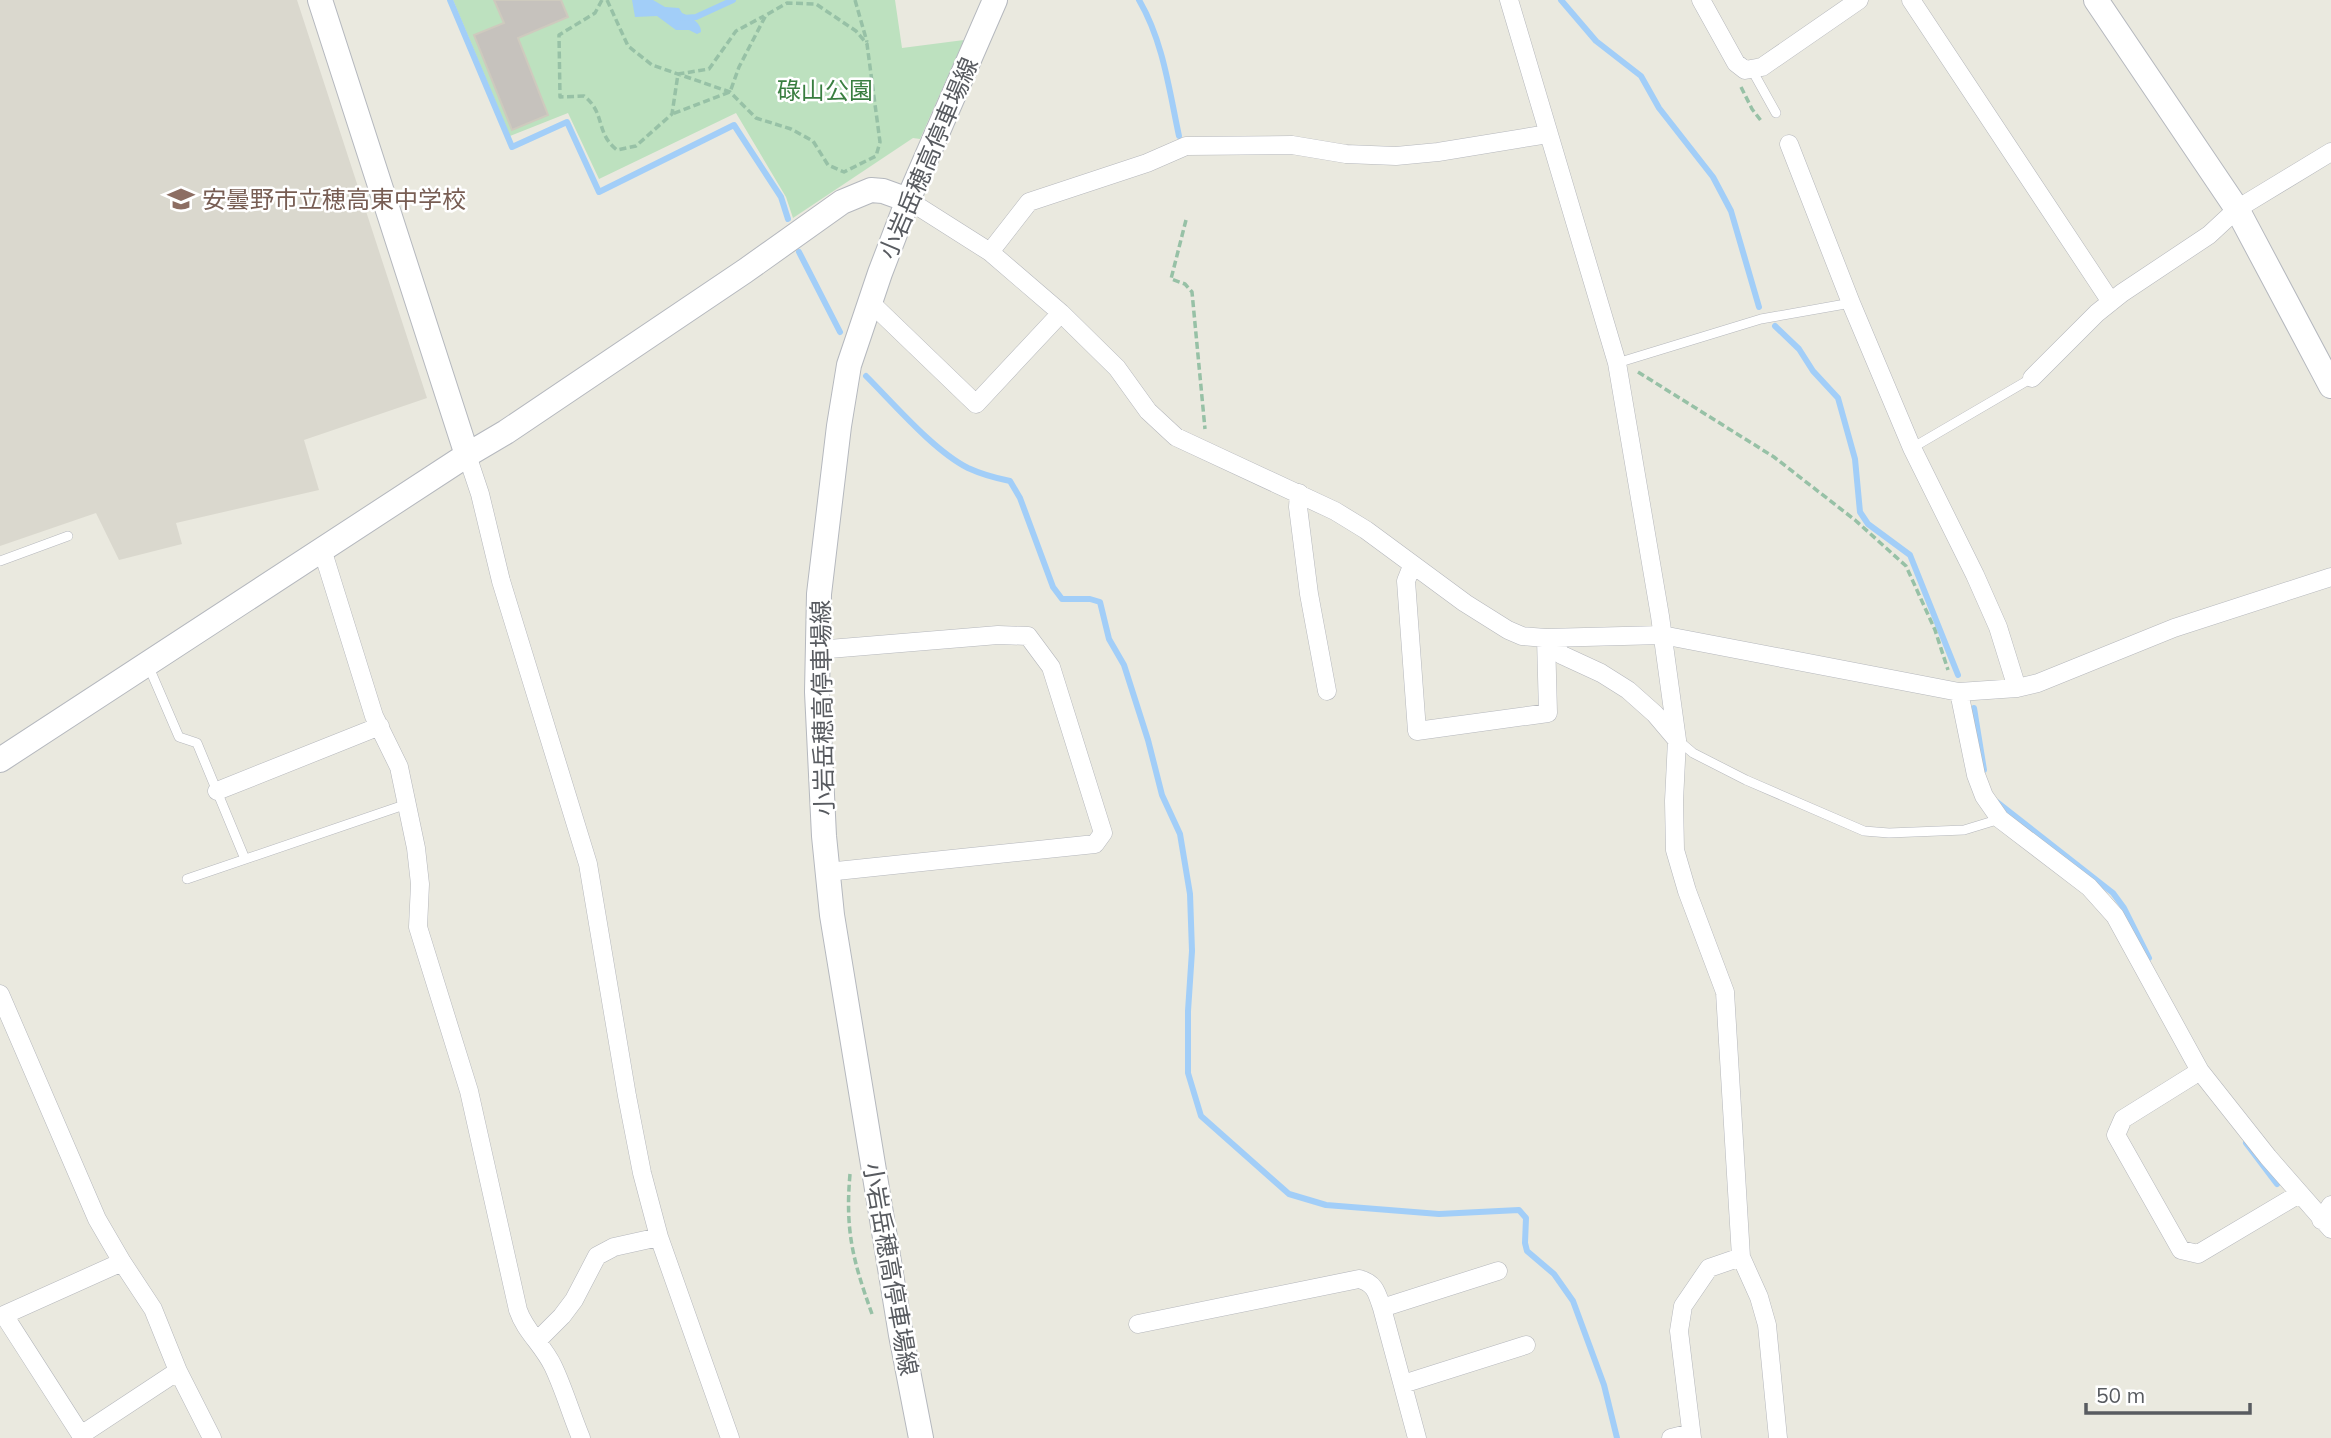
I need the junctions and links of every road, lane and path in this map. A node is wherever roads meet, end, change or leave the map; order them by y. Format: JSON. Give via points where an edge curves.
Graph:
{"nodes":[{"id":1,"x":320,"y":0,"type":"edge"},
{"id":2,"x":605,"y":0,"type":"edge"},
{"id":3,"x":855,"y":0,"type":"edge"},
{"id":4,"x":995,"y":0,"type":"edge"},
{"id":5,"x":1509,"y":0,"type":"edge"},
{"id":6,"x":1701,"y":0,"type":"edge"},
{"id":7,"x":1859,"y":0,"type":"edge"},
{"id":8,"x":1910,"y":0,"type":"edge"},
{"id":9,"x":2096,"y":0,"type":"edge"},
{"id":10,"x":789,"y":2,"type":"edge"},
{"id":11,"x":766,"y":15,"type":"junction"},
{"id":12,"x":867,"y":44,"type":"junction"},
{"id":13,"x":1752,"y":70,"type":"junction"},
{"id":14,"x":678,"y":74,"type":"junction"},
{"id":15,"x":730,"y":92,"type":"junction"},
{"id":16,"x":1776,"y":113,"type":"dead end"},
{"id":17,"x":673,"y":114,"type":"junction"},
{"id":18,"x":1548,"y":134,"type":"junction"},
{"id":19,"x":1789,"y":144,"type":"dead end"},
{"id":20,"x":2331,"y":152,"type":"edge"},
{"id":21,"x":908,"y":201,"type":"junction"},
{"id":22,"x":2236,"y":209,"type":"junction"},
{"id":23,"x":1186,"y":220,"type":"dead end"},
{"id":24,"x":990,"y":252,"type":"junction"},
{"id":25,"x":870,"y":302,"type":"junction"},
{"id":26,"x":2111,"y":302,"type":"junction"},
{"id":27,"x":1851,"y":303,"type":"junction"},
{"id":28,"x":1061,"y":313,"type":"junction"},
{"id":29,"x":1619,"y":362,"type":"junction"},
{"id":30,"x":2032,"y":378,"type":"joint"},
{"id":31,"x":2331,"y":387,"type":"edge"},
{"id":32,"x":1912,"y":448,"type":"junction"},
{"id":33,"x":1208,"y":452,"type":"junction"},
{"id":34,"x":467,"y":455,"type":"junction"},
{"id":35,"x":1299,"y":493,"type":"junction"},
{"id":36,"x":68,"y":536,"type":"dead end"},
{"id":37,"x":322,"y":549,"type":"junction"},
{"id":38,"x":0,"y":561,"type":"edge"},
{"id":39,"x":1412,"y":566,"type":"junction"},
{"id":40,"x":2331,"y":577,"type":"edge"},
{"id":41,"x":1662,"y":635,"type":"junction"},
{"id":42,"x":1546,"y":638,"type":"junction"},
{"id":43,"x":817,"y":650,"type":"junction"},
{"id":44,"x":147,"y":664,"type":"junction"},
{"id":45,"x":2017,"y":688,"type":"junction"},
{"id":46,"x":1327,"y":691,"type":"dead end"},
{"id":47,"x":1959,"y":692,"type":"junction"},
{"id":48,"x":380,"y":726,"type":"junction"},
{"id":49,"x":1677,"y":740,"type":"junction"},
{"id":50,"x":0,"y":760,"type":"edge"},
{"id":51,"x":217,"y":791,"type":"junction"},
{"id":52,"x":408,"y":803,"type":"junction"},
{"id":53,"x":2000,"y":819,"type":"junction"},
{"id":54,"x":245,"y":859,"type":"junction"},
{"id":55,"x":827,"y":872,"type":"junction"},
{"id":56,"x":187,"y":878,"type":"dead end"},
{"id":57,"x":0,"y":994,"type":"edge"},
{"id":58,"x":2200,"y":1071,"type":"junction"},
{"id":59,"x":2299,"y":1194,"type":"junction"},
{"id":60,"x":2328,"y":1218,"type":"edge"},
{"id":61,"x":659,"y":1237,"type":"junction"},
{"id":62,"x":2331,"y":1242,"type":"edge"},
{"id":63,"x":1741,"y":1257,"type":"junction"},
{"id":64,"x":122,"y":1262,"type":"junction"},
{"id":65,"x":1498,"y":1270,"type":"dead end"},
{"id":66,"x":1382,"y":1308,"type":"junction"},
{"id":67,"x":1138,"y":1324,"type":"dead end"},
{"id":68,"x":537,"y":1341,"type":"junction"},
{"id":69,"x":1527,"y":1345,"type":"dead end"},
{"id":70,"x":178,"y":1371,"type":"junction"},
{"id":71,"x":1403,"y":1384,"type":"junction"},
{"id":72,"x":1691,"y":1436,"type":"edge"},
{"id":73,"x":212,"y":1438,"type":"edge"},
{"id":74,"x":581,"y":1438,"type":"edge"},
{"id":75,"x":730,"y":1438,"type":"edge"},
{"id":76,"x":921,"y":1438,"type":"edge"},
{"id":77,"x":1417,"y":1438,"type":"edge"},
{"id":78,"x":1671,"y":1438,"type":"edge"},
{"id":79,"x":1778,"y":1438,"type":"edge"}],
"edges":[{"from":1,"to":34,"type":"street"},
{"from":2,"to":14,"type":"path","via":[[628,46],[652,65]]},
{"from":2,"to":17,"type":"path","via":[[596,13],[559,35],[560,97],[584,96],[595,104],[607,142],[617,150],[636,146]]},
{"from":3,"to":12,"type":"path"},
{"from":4,"to":21,"type":"street","name":"小岩岳穂高停車場線"},
{"from":5,"to":18,"type":"street"},
{"from":6,"to":13,"type":"street","via":[[1736,63]]},
{"from":7,"to":13,"type":"street","via":[[1762,68]]},
{"from":8,"to":26,"type":"street"},
{"from":9,"to":22,"type":"street"},
{"from":10,"to":11,"type":"path"},
{"from":10,"to":12,"type":"path","via":[[816,4],[856,30]]},
{"from":11,"to":14,"type":"path","via":[[736,31],[709,69]]},
{"from":11,"to":15,"type":"path"},
{"from":12,"to":15,"type":"path","via":[[880,142],[876,156],[844,172],[828,165],[813,141],[756,118]]},
{"from":13,"to":16,"type":"lane"},
{"from":14,"to":15,"type":"path"},
{"from":14,"to":17,"type":"path"},
{"from":15,"to":17,"type":"path"},
{"from":18,"to":24,"type":"street","via":[[1396,156],[1292,145],[1186,146],[1029,202]]},
{"from":18,"to":29,"type":"street"},
{"from":19,"to":27,"type":"street"},
{"from":20,"to":22,"type":"street"},
{"from":21,"to":24,"type":"street"},
{"from":21,"to":25,"type":"street","name":"小岩岳穂高停車場線"},
{"from":21,"to":34,"type":"street","via":[[871,190],[842,202]]},
{"from":22,"to":26,"type":"street","via":[[2209,235]]},
{"from":22,"to":31,"type":"street"},
{"from":23,"to":33,"type":"path","via":[[1171,279],[1192,292]]},
{"from":24,"to":28,"type":"street"},
{"from":25,"to":28,"type":"street","via":[[976,404]]},
{"from":25,"to":43,"type":"street","name":"小岩岳穂高停車場線","via":[[849,365],[839,426]]},
{"from":26,"to":30,"type":"street"},
{"from":27,"to":29,"type":"lane","via":[[1762,319]]},
{"from":27,"to":32,"type":"street"},
{"from":28,"to":33,"type":"street","via":[[1117,368],[1161,426]]},
{"from":29,"to":41,"type":"street"},
{"from":29,"to":47,"type":"path","via":[[1774,457],[1906,566]]},
{"from":30,"to":32,"type":"lane"},
{"from":32,"to":45,"type":"street","via":[[1998,627]]},
{"from":33,"to":35,"type":"street"},
{"from":34,"to":37,"type":"street"},
{"from":34,"to":61,"type":"street","via":[[588,864],[627,1096]]},
{"from":35,"to":39,"type":"street","via":[[1366,530]]},
{"from":35,"to":46,"type":"street","via":[[1309,594]]},
{"from":36,"to":38,"type":"lane"},
{"from":37,"to":44,"type":"street"},
{"from":37,"to":48,"type":"street"},
{"from":39,"to":42,"type":"street","via":[[1507,629]]},
{"from":39,"to":42,"type":"street","via":[[1406,581],[1417,731],[1548,713]]},
{"from":40,"to":45,"type":"street","via":[[2174,628]]},
{"from":41,"to":42,"type":"street"},
{"from":41,"to":47,"type":"street"},
{"from":41,"to":49,"type":"street"},
{"from":42,"to":49,"type":"street","via":[[1562,655],[1628,690]]},
{"from":43,"to":55,"type":"street","name":"小岩岳穂高停車場線"},
{"from":43,"to":55,"type":"street","via":[[1028,636],[1051,667],[1103,833],[1096,844]]},
{"from":44,"to":50,"type":"street"},
{"from":44,"to":51,"type":"lane","via":[[179,737],[197,743]]},
{"from":45,"to":47,"type":"street"},
{"from":47,"to":53,"type":"street","via":[[1976,775]]},
{"from":48,"to":51,"type":"street"},
{"from":48,"to":52,"type":"street","via":[[399,767]]},
{"from":49,"to":53,"type":"lane","via":[[1746,780],[1864,831],[1964,830]]},
{"from":49,"to":63,"type":"street","via":[[1675,850],[1725,992]]},
{"from":51,"to":54,"type":"lane"},
{"from":52,"to":54,"type":"lane"},
{"from":52,"to":68,"type":"street","via":[[420,884],[418,927],[469,1091],[522,1324]]},
{"from":53,"to":58,"type":"street","via":[[2089,887],[2115,916]]},
{"from":54,"to":56,"type":"lane"},
{"from":55,"to":76,"type":"street","name":"小岩岳穂高停車場線"},
{"from":57,"to":64,"type":"street","via":[[97,1219]]},
{"from":58,"to":59,"type":"street"},
{"from":58,"to":59,"type":"street","via":[[2123,1119],[2116,1135],[2181,1250],[2198,1254]]},
{"from":59,"to":60,"type":"street"},
{"from":60,"to":62,"type":"street"},
{"from":61,"to":68,"type":"street","via":[[614,1247],[597,1256],[574,1300]]},
{"from":61,"to":75,"type":"street"},
{"from":63,"to":72,"type":"street","via":[[1709,1268],[1683,1306],[1679,1331]]},
{"from":63,"to":79,"type":"street","via":[[1767,1325]]},
{"from":64,"to":70,"type":"street","via":[[153,1309]]},
{"from":64,"to":70,"type":"street","via":[[4,1315],[81,1434]]},
{"from":65,"to":66,"type":"street"},
{"from":66,"to":67,"type":"street","via":[[1376,1290],[1359,1279]]},
{"from":66,"to":71,"type":"street"},
{"from":68,"to":74,"type":"street","via":[[553,1367]]},
{"from":69,"to":71,"type":"street"},
{"from":70,"to":73,"type":"street"},
{"from":71,"to":77,"type":"street"},
{"from":72,"to":78,"type":"street"}]}
